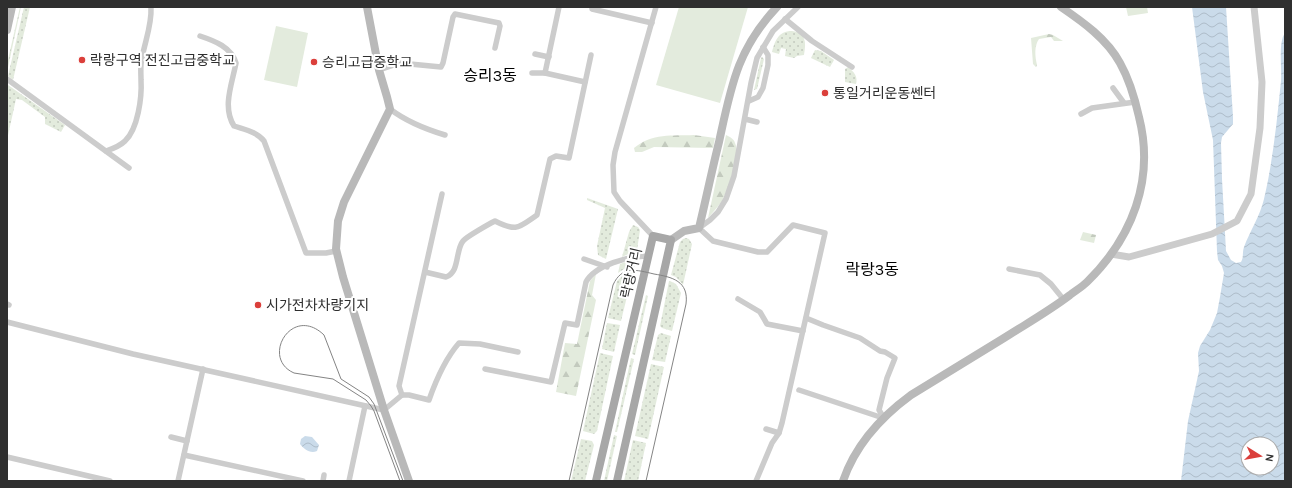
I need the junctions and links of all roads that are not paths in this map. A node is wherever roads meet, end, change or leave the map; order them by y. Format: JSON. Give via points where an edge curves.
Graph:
{"nodes":[{"id":1,"x":12,"y":7,"type":"edge"},
{"id":2,"x":151,"y":7,"type":"edge"},
{"id":3,"x":367,"y":7,"type":"edge"},
{"id":4,"x":559,"y":7,"type":"edge"},
{"id":5,"x":592,"y":7,"type":"edge"},
{"id":6,"x":656,"y":7,"type":"edge"},
{"id":7,"x":777,"y":7,"type":"edge"},
{"id":8,"x":798,"y":7,"type":"edge"},
{"id":9,"x":1061,"y":7,"type":"edge"},
{"id":10,"x":1254,"y":7,"type":"edge"},
{"id":11,"x":785,"y":19,"type":"junction"},
{"id":12,"x":652,"y":23,"type":"junction"},
{"id":13,"x":7,"y":30,"type":"edge"},
{"id":14,"x":200,"y":36,"type":"dead end"},
{"id":15,"x":763,"y":46,"type":"junction"},
{"id":16,"x":495,"y":48,"type":"dead end"},
{"id":17,"x":535,"y":54,"type":"dead end"},
{"id":18,"x":591,"y":55,"type":"dead end"},
{"id":19,"x":549,"y":57,"type":"junction"},
{"id":20,"x":852,"y":67,"type":"dead end"},
{"id":21,"x":379,"y":70,"type":"junction"},
{"id":22,"x":532,"y":73,"type":"dead end"},
{"id":23,"x":545,"y":73,"type":"junction"},
{"id":24,"x":7,"y":80,"type":"edge"},
{"id":25,"x":585,"y":82,"type":"junction"},
{"id":26,"x":1113,"y":88,"type":"dead end"},
{"id":27,"x":749,"y":101,"type":"junction"},
{"id":28,"x":1135,"y":102,"type":"junction"},
{"id":29,"x":1124,"y":103,"type":"junction"},
{"id":30,"x":390,"y":109,"type":"junction"},
{"id":31,"x":1082,"y":114,"type":"dead end"},
{"id":32,"x":745,"y":119,"type":"junction"},
{"id":33,"x":757,"y":122,"type":"dead end"},
{"id":34,"x":445,"y":134,"type":"dead end"},
{"id":35,"x":106,"y":151,"type":"junction"},
{"id":36,"x":129,"y":168,"type":"dead end"},
{"id":37,"x":442,"y":194,"type":"dead end"},
{"id":38,"x":699,"y":228,"type":"junction"},
{"id":39,"x":653,"y":236,"type":"junction"},
{"id":40,"x":671,"y":240,"type":"junction"},
{"id":41,"x":336,"y":251,"type":"junction"},
{"id":42,"x":1111,"y":254,"type":"junction"},
{"id":43,"x":648,"y":256,"type":"junction"},
{"id":44,"x":584,"y":259,"type":"dead end"},
{"id":45,"x":606,"y":267,"type":"junction"},
{"id":46,"x":1009,"y":269,"type":"dead end"},
{"id":47,"x":425,"y":272,"type":"junction"},
{"id":48,"x":738,"y":299,"type":"dead end"},
{"id":49,"x":1064,"y":300,"type":"junction"},
{"id":50,"x":806,"y":318,"type":"junction"},
{"id":51,"x":7,"y":322,"type":"edge"},
{"id":52,"x":804,"y":331,"type":"junction"},
{"id":53,"x":518,"y":352,"type":"dead end"},
{"id":54,"x":203,"y":369,"type":"junction"},
{"id":55,"x":485,"y":370,"type":"dead end"},
{"id":56,"x":799,"y":390,"type":"dead end"},
{"id":57,"x":402,"y":395,"type":"junction"},
{"id":58,"x":365,"y":406,"type":"junction"},
{"id":59,"x":384,"y":410,"type":"junction"},
{"id":60,"x":884,"y":418,"type":"junction"},
{"id":61,"x":766,"y":429,"type":"dead end"},
{"id":62,"x":779,"y":433,"type":"junction"},
{"id":63,"x":172,"y":437,"type":"dead end"},
{"id":64,"x":187,"y":441,"type":"junction"},
{"id":65,"x":184,"y":455,"type":"junction"},
{"id":66,"x":7,"y":457,"type":"edge"},
{"id":67,"x":110,"y":481,"type":"edge"},
{"id":68,"x":178,"y":481,"type":"edge"},
{"id":69,"x":303,"y":481,"type":"edge"},
{"id":70,"x":349,"y":481,"type":"edge"},
{"id":71,"x":409,"y":481,"type":"edge"},
{"id":72,"x":596,"y":481,"type":"edge"},
{"id":73,"x":617,"y":481,"type":"edge"},
{"id":74,"x":756,"y":481,"type":"edge"},
{"id":75,"x":843,"y":481,"type":"edge"}],
"edges":[{"from":1,"to":13,"type":"main road"},
{"from":2,"to":35,"type":"street","via":[[134,130],[125,142]]},
{"from":3,"to":21,"type":"main road"},
{"from":4,"to":19,"type":"street"},
{"from":5,"to":12,"type":"street"},
{"from":6,"to":12,"type":"street"},
{"from":7,"to":38,"type":"main road","via":[[760,26],[737,69]]},
{"from":8,"to":11,"type":"street"},
{"from":9,"to":28,"type":"main road","via":[[1094,32],[1112,52],[1120,63]]},
{"from":10,"to":42,"type":"street","via":[[1262,82],[1260,128],[1251,194],[1237,221],[1212,234],[1129,257]]},
{"from":11,"to":15,"type":"street"},
{"from":11,"to":20,"type":"street","via":[[812,41]]},
{"from":12,"to":39,"type":"street","via":[[615,152],[613,176],[614,192]]},
{"from":14,"to":41,"type":"street","via":[[226,48],[234,58],[236,64],[228,103],[232,122],[234,126],[252,132],[264,141],[304,254]]},
{"from":15,"to":27,"type":"street"},
{"from":15,"to":27,"type":"street","via":[[768,55],[768,65],[763,88],[758,96]]},
{"from":16,"to":21,"type":"street","via":[[499,23],[455,14],[441,67],[400,63]]},
{"from":17,"to":19,"type":"street"},
{"from":18,"to":25,"type":"street"},
{"from":19,"to":23,"type":"street"},
{"from":21,"to":30,"type":"main road"},
{"from":22,"to":23,"type":"street"},
{"from":23,"to":25,"type":"street"},
{"from":24,"to":35,"type":"street"},
{"from":25,"to":47,"type":"street","via":[[570,158],[556,156],[550,159],[537,215],[518,228],[495,221],[463,241],[454,270],[449,276]]},
{"from":26,"to":29,"type":"street"},
{"from":27,"to":32,"type":"street"},
{"from":28,"to":29,"type":"street"},
{"from":28,"to":42,"type":"main road","via":[[1144,134],[1143,179],[1131,220]]},
{"from":29,"to":31,"type":"street","via":[[1092,108]]},
{"from":30,"to":34,"type":"street","via":[[407,121]]},
{"from":30,"to":41,"type":"main road","via":[[344,202],[338,221]]},
{"from":32,"to":33,"type":"street"},
{"from":32,"to":38,"type":"street","via":[[734,176],[726,199],[718,212]]},
{"from":35,"to":36,"type":"street"},
{"from":37,"to":47,"type":"street"},
{"from":38,"to":40,"type":"main road","via":[[684,231]]},
{"from":38,"to":50,"type":"street","via":[[713,241],[758,252],[767,252],[793,225],[825,234]]},
{"from":39,"to":40,"type":"main road","name":"락랑거리"},
{"from":39,"to":43,"type":"main road","name":"락랑거리"},
{"from":40,"to":73,"type":"main road"},
{"from":41,"to":59,"type":"main road"},
{"from":42,"to":49,"type":"main road","via":[[1086,283]]},
{"from":43,"to":45,"type":"street","via":[[637,256]]},
{"from":43,"to":72,"type":"main road","name":"락랑거리"},
{"from":44,"to":45,"type":"street"},
{"from":45,"to":55,"type":"street","via":[[589,276],[586,282],[577,325],[565,323],[551,382]]},
{"from":46,"to":49,"type":"street","via":[[1040,275]]},
{"from":47,"to":57,"type":"street","via":[[399,386]]},
{"from":48,"to":52,"type":"street","via":[[760,312],[767,324]]},
{"from":49,"to":60,"type":"main road","via":[[911,395]]},
{"from":50,"to":52,"type":"street"},
{"from":50,"to":60,"type":"street","via":[[860,338],[895,358],[879,410]]},
{"from":51,"to":54,"type":"street"},
{"from":52,"to":62,"type":"street"},
{"from":53,"to":57,"type":"street","via":[[480,344],[459,343],[435,383],[429,400]]},
{"from":54,"to":58,"type":"street"},
{"from":54,"to":64,"type":"street"},
{"from":56,"to":60,"type":"street"},
{"from":57,"to":59,"type":"street"},
{"from":58,"to":59,"type":"street"},
{"from":58,"to":70,"type":"street"},
{"from":59,"to":71,"type":"main road"},
{"from":60,"to":75,"type":"main road","via":[[860,447]]},
{"from":61,"to":62,"type":"street"},
{"from":62,"to":74,"type":"street"},
{"from":63,"to":64,"type":"street"},
{"from":64,"to":65,"type":"street"},
{"from":65,"to":68,"type":"street"},
{"from":65,"to":69,"type":"street"},
{"from":66,"to":67,"type":"street"}]}
